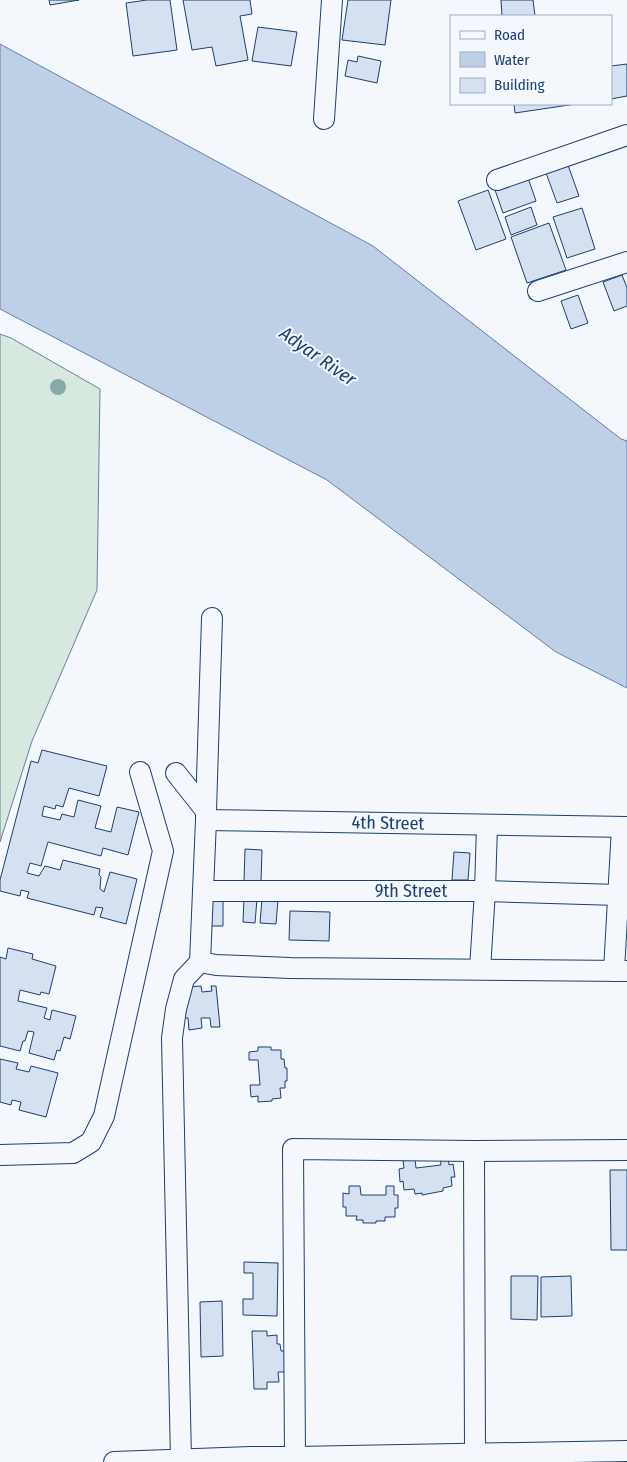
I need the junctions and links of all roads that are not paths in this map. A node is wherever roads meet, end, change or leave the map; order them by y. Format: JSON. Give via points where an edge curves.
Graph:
{"nodes":[{"id":1,"x":332,"y":0,"type":"edge"},
{"id":2,"x":324,"y":119,"type":"dead end"},
{"id":3,"x":627,"y":135,"type":"edge"},
{"id":4,"x":497,"y":180,"type":"dead end"},
{"id":5,"x":627,"y":262,"type":"edge"},
{"id":6,"x":538,"y":291,"type":"dead end"},
{"id":7,"x":212,"y":618,"type":"dead end"},
{"id":8,"x":140,"y":772,"type":"dead end"},
{"id":9,"x":176,"y":773,"type":"dead end"},
{"id":10,"x":206,"y":815,"type":"junction"},
{"id":11,"x":487,"y":825,"type":"junction"},
{"id":12,"x":624,"y":827,"type":"edge"},
{"id":13,"x":203,"y":891,"type":"junction"},
{"id":14,"x":485,"y":891,"type":"junction"},
{"id":15,"x":618,"y":895,"type":"junction"},
{"id":16,"x":200,"y":962,"type":"junction"},
{"id":17,"x":480,"y":969,"type":"junction"},
{"id":18,"x":621,"y":971,"type":"edge"},
{"id":19,"x":627,"y":1150,"type":"edge"},
{"id":20,"x":474,"y":1151,"type":"junction"},
{"id":21,"x":0,"y":1155,"type":"edge"},
{"id":22,"x":627,"y":1451,"type":"edge"},
{"id":23,"x":475,"y":1453,"type":"junction"},
{"id":24,"x":295,"y":1458,"type":"junction"},
{"id":25,"x":364,"y":1459,"type":"edge"},
{"id":26,"x":396,"y":1459,"type":"edge"},
{"id":27,"x":181,"y":1460,"type":"junction"},
{"id":28,"x":114,"y":1462,"type":"edge"}],
"edges":[{"from":1,"to":2,"type":"street"},
{"from":3,"to":4,"type":"street"},
{"from":5,"to":6,"type":"street"},
{"from":7,"to":10,"type":"street"},
{"from":8,"to":21,"type":"street","via":[[163,851],[104,1116],[91,1142],[73,1154]]},
{"from":9,"to":10,"type":"street"},
{"from":10,"to":11,"type":"street","name":"4th Street"},
{"from":10,"to":13,"type":"street"},
{"from":11,"to":12,"type":"street","name":"4th Street"},
{"from":11,"to":14,"type":"street"},
{"from":12,"to":15,"type":"street"},
{"from":13,"to":14,"type":"street","name":"9th Street"},
{"from":13,"to":16,"type":"street"},
{"from":14,"to":15,"type":"street","name":"9th Street"},
{"from":14,"to":17,"type":"street"},
{"from":15,"to":18,"type":"street"},
{"from":16,"to":17,"type":"street","via":[[290,968]]},
{"from":16,"to":27,"type":"street","via":[[184,979],[172,1038]]},
{"from":17,"to":18,"type":"street"},
{"from":19,"to":20,"type":"street"},
{"from":20,"to":23,"type":"street"},
{"from":20,"to":24,"type":"street","via":[[293,1148]]},
{"from":22,"to":23,"type":"street"},
{"from":23,"to":26,"type":"street"},
{"from":24,"to":25,"type":"street"},
{"from":24,"to":27,"type":"street"},
{"from":25,"to":26,"type":"street"},
{"from":27,"to":28,"type":"street"}]}
